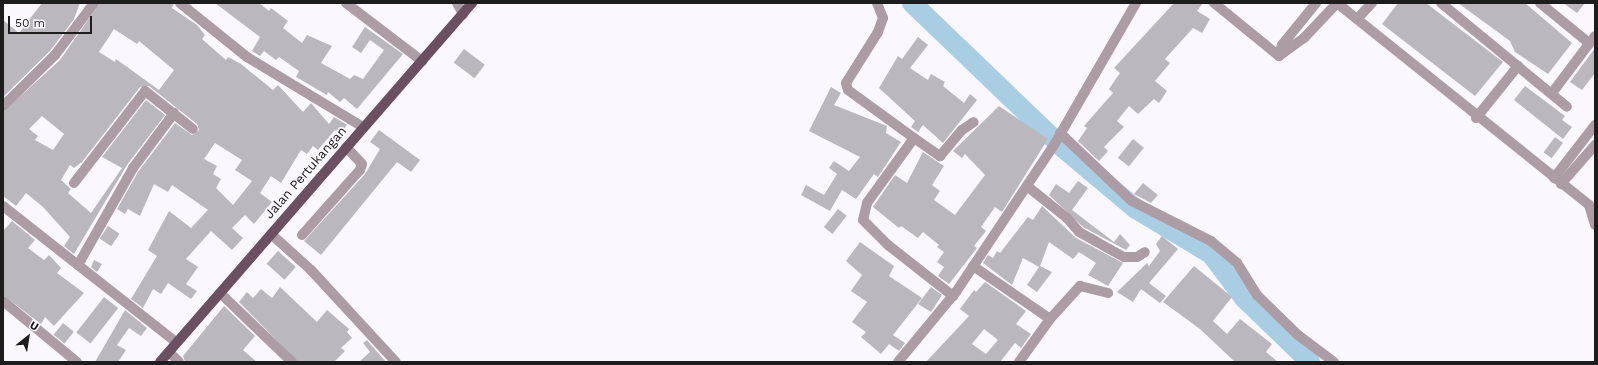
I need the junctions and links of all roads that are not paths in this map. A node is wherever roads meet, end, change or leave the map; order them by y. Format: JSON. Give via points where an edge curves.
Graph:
{"nodes":[{"id":1,"x":94,"y":3,"type":"edge"},
{"id":2,"x":180,"y":3,"type":"edge"},
{"id":3,"x":346,"y":3,"type":"edge"},
{"id":4,"x":457,"y":3,"type":"edge"},
{"id":5,"x":472,"y":3,"type":"edge"},
{"id":6,"x":877,"y":3,"type":"edge"},
{"id":7,"x":1136,"y":3,"type":"edge"},
{"id":8,"x":1214,"y":3,"type":"edge"},
{"id":9,"x":1316,"y":3,"type":"edge"},
{"id":10,"x":1337,"y":3,"type":"edge"},
{"id":11,"x":1372,"y":3,"type":"edge"},
{"id":12,"x":1440,"y":3,"type":"edge"},
{"id":13,"x":1540,"y":3,"type":"edge"},
{"id":14,"x":463,"y":14,"type":"junction"},
{"id":15,"x":1357,"y":19,"type":"junction"},
{"id":16,"x":1592,"y":40,"type":"edge"},
{"id":17,"x":1279,"y":56,"type":"junction"},
{"id":18,"x":422,"y":61,"type":"junction"},
{"id":19,"x":1518,"y":66,"type":"junction"},
{"id":20,"x":1552,"y":93,"type":"junction"},
{"id":21,"x":3,"y":106,"type":"edge"},
{"id":22,"x":1567,"y":107,"type":"dead end"},
{"id":23,"x":174,"y":113,"type":"junction"},
{"id":24,"x":1476,"y":118,"type":"junction"},
{"id":25,"x":974,"y":122,"type":"dead end"},
{"id":26,"x":1595,"y":125,"type":"edge"},
{"id":27,"x":363,"y":127,"type":"junction"},
{"id":28,"x":193,"y":129,"type":"dead end"},
{"id":29,"x":914,"y":138,"type":"junction"},
{"id":30,"x":1057,"y":139,"type":"junction"},
{"id":31,"x":1595,"y":145,"type":"edge"},
{"id":32,"x":346,"y":147,"type":"junction"},
{"id":33,"x":1558,"y":181,"type":"junction"},
{"id":34,"x":74,"y":183,"type":"dead end"},
{"id":35,"x":1027,"y":186,"type":"junction"},
{"id":36,"x":3,"y":206,"type":"edge"},
{"id":37,"x":1595,"y":225,"type":"edge"},
{"id":38,"x":270,"y":234,"type":"junction"},
{"id":39,"x":302,"y":235,"type":"dead end"},
{"id":40,"x":1146,"y":252,"type":"dead end"},
{"id":41,"x":78,"y":265,"type":"junction"},
{"id":42,"x":973,"y":266,"type":"junction"},
{"id":43,"x":220,"y":293,"type":"junction"},
{"id":44,"x":1108,"y":293,"type":"dead end"},
{"id":45,"x":953,"y":296,"type":"junction"},
{"id":46,"x":3,"y":301,"type":"edge"},
{"id":47,"x":1050,"y":319,"type":"junction"},
{"id":48,"x":177,"y":343,"type":"junction"},
{"id":49,"x":169,"y":352,"type":"junction"},
{"id":50,"x":77,"y":362,"type":"edge"},
{"id":51,"x":160,"y":362,"type":"edge"},
{"id":52,"x":180,"y":362,"type":"edge"},
{"id":53,"x":292,"y":362,"type":"edge"},
{"id":54,"x":396,"y":362,"type":"edge"},
{"id":55,"x":898,"y":362,"type":"edge"},
{"id":56,"x":1019,"y":362,"type":"edge"},
{"id":57,"x":1334,"y":362,"type":"edge"}],
"edges":[{"from":1,"to":21,"type":"street","via":[[55,55]]},
{"from":2,"to":27,"type":"street","via":[[247,57]]},
{"from":3,"to":18,"type":"street"},
{"from":4,"to":14,"type":"street"},
{"from":5,"to":14,"type":"main road","name":"Jalan Pertukangan"},
{"from":6,"to":29,"type":"street","via":[[883,18],[878,32],[846,83],[848,90]]},
{"from":7,"to":30,"type":"street"},
{"from":8,"to":17,"type":"street"},
{"from":9,"to":17,"type":"street","via":[[1282,45]]},
{"from":10,"to":15,"type":"street"},
{"from":10,"to":17,"type":"street","via":[[1305,37]]},
{"from":11,"to":15,"type":"street"},
{"from":12,"to":19,"type":"street"},
{"from":13,"to":16,"type":"street"},
{"from":14,"to":18,"type":"main road","name":"Jalan Pertukangan"},
{"from":15,"to":24,"type":"street"},
{"from":16,"to":20,"type":"street"},
{"from":18,"to":27,"type":"main road","name":"Jalan Pertukangan"},
{"from":19,"to":20,"type":"street"},
{"from":19,"to":24,"type":"street"},
{"from":20,"to":22,"type":"street"},
{"from":23,"to":28,"type":"street"},
{"from":23,"to":34,"type":"street","via":[[150,91],[142,92]]},
{"from":23,"to":41,"type":"street","via":[[133,168]]},
{"from":24,"to":33,"type":"street"},
{"from":25,"to":29,"type":"street","via":[[962,130],[940,156]]},
{"from":26,"to":33,"type":"street"},
{"from":27,"to":32,"type":"main road","name":"Jalan Pertukangan"},
{"from":29,"to":45,"type":"street","via":[[867,203],[862,220],[888,245]]},
{"from":30,"to":35,"type":"street"},
{"from":30,"to":57,"type":"street","via":[[1132,201],[1211,241],[1237,263],[1257,295],[1298,335]]},
{"from":31,"to":33,"type":"street"},
{"from":32,"to":38,"type":"main road","name":"Jalan Pertukangan"},
{"from":32,"to":39,"type":"street","via":[[362,164],[360,170]]},
{"from":33,"to":37,"type":"street","via":[[1589,205]]},
{"from":35,"to":40,"type":"street","via":[[1067,218],[1078,232],[1124,257],[1137,257]]},
{"from":35,"to":42,"type":"street"},
{"from":36,"to":41,"type":"street"},
{"from":38,"to":43,"type":"main road","name":"Jalan Pertukangan"},
{"from":38,"to":54,"type":"street","via":[[316,275]]},
{"from":41,"to":48,"type":"street"},
{"from":42,"to":45,"type":"street"},
{"from":42,"to":47,"type":"street"},
{"from":43,"to":48,"type":"main road","name":"Jalan Pertukangan"},
{"from":43,"to":53,"type":"street"},
{"from":44,"to":47,"type":"street","via":[[1080,286]]},
{"from":45,"to":55,"type":"street"},
{"from":46,"to":50,"type":"street"},
{"from":47,"to":56,"type":"street"},
{"from":48,"to":49,"type":"main road","name":"Jalan Pertukangan"},
{"from":49,"to":51,"type":"main road","name":"Jalan Pertukangan"},
{"from":49,"to":52,"type":"street"}]}
